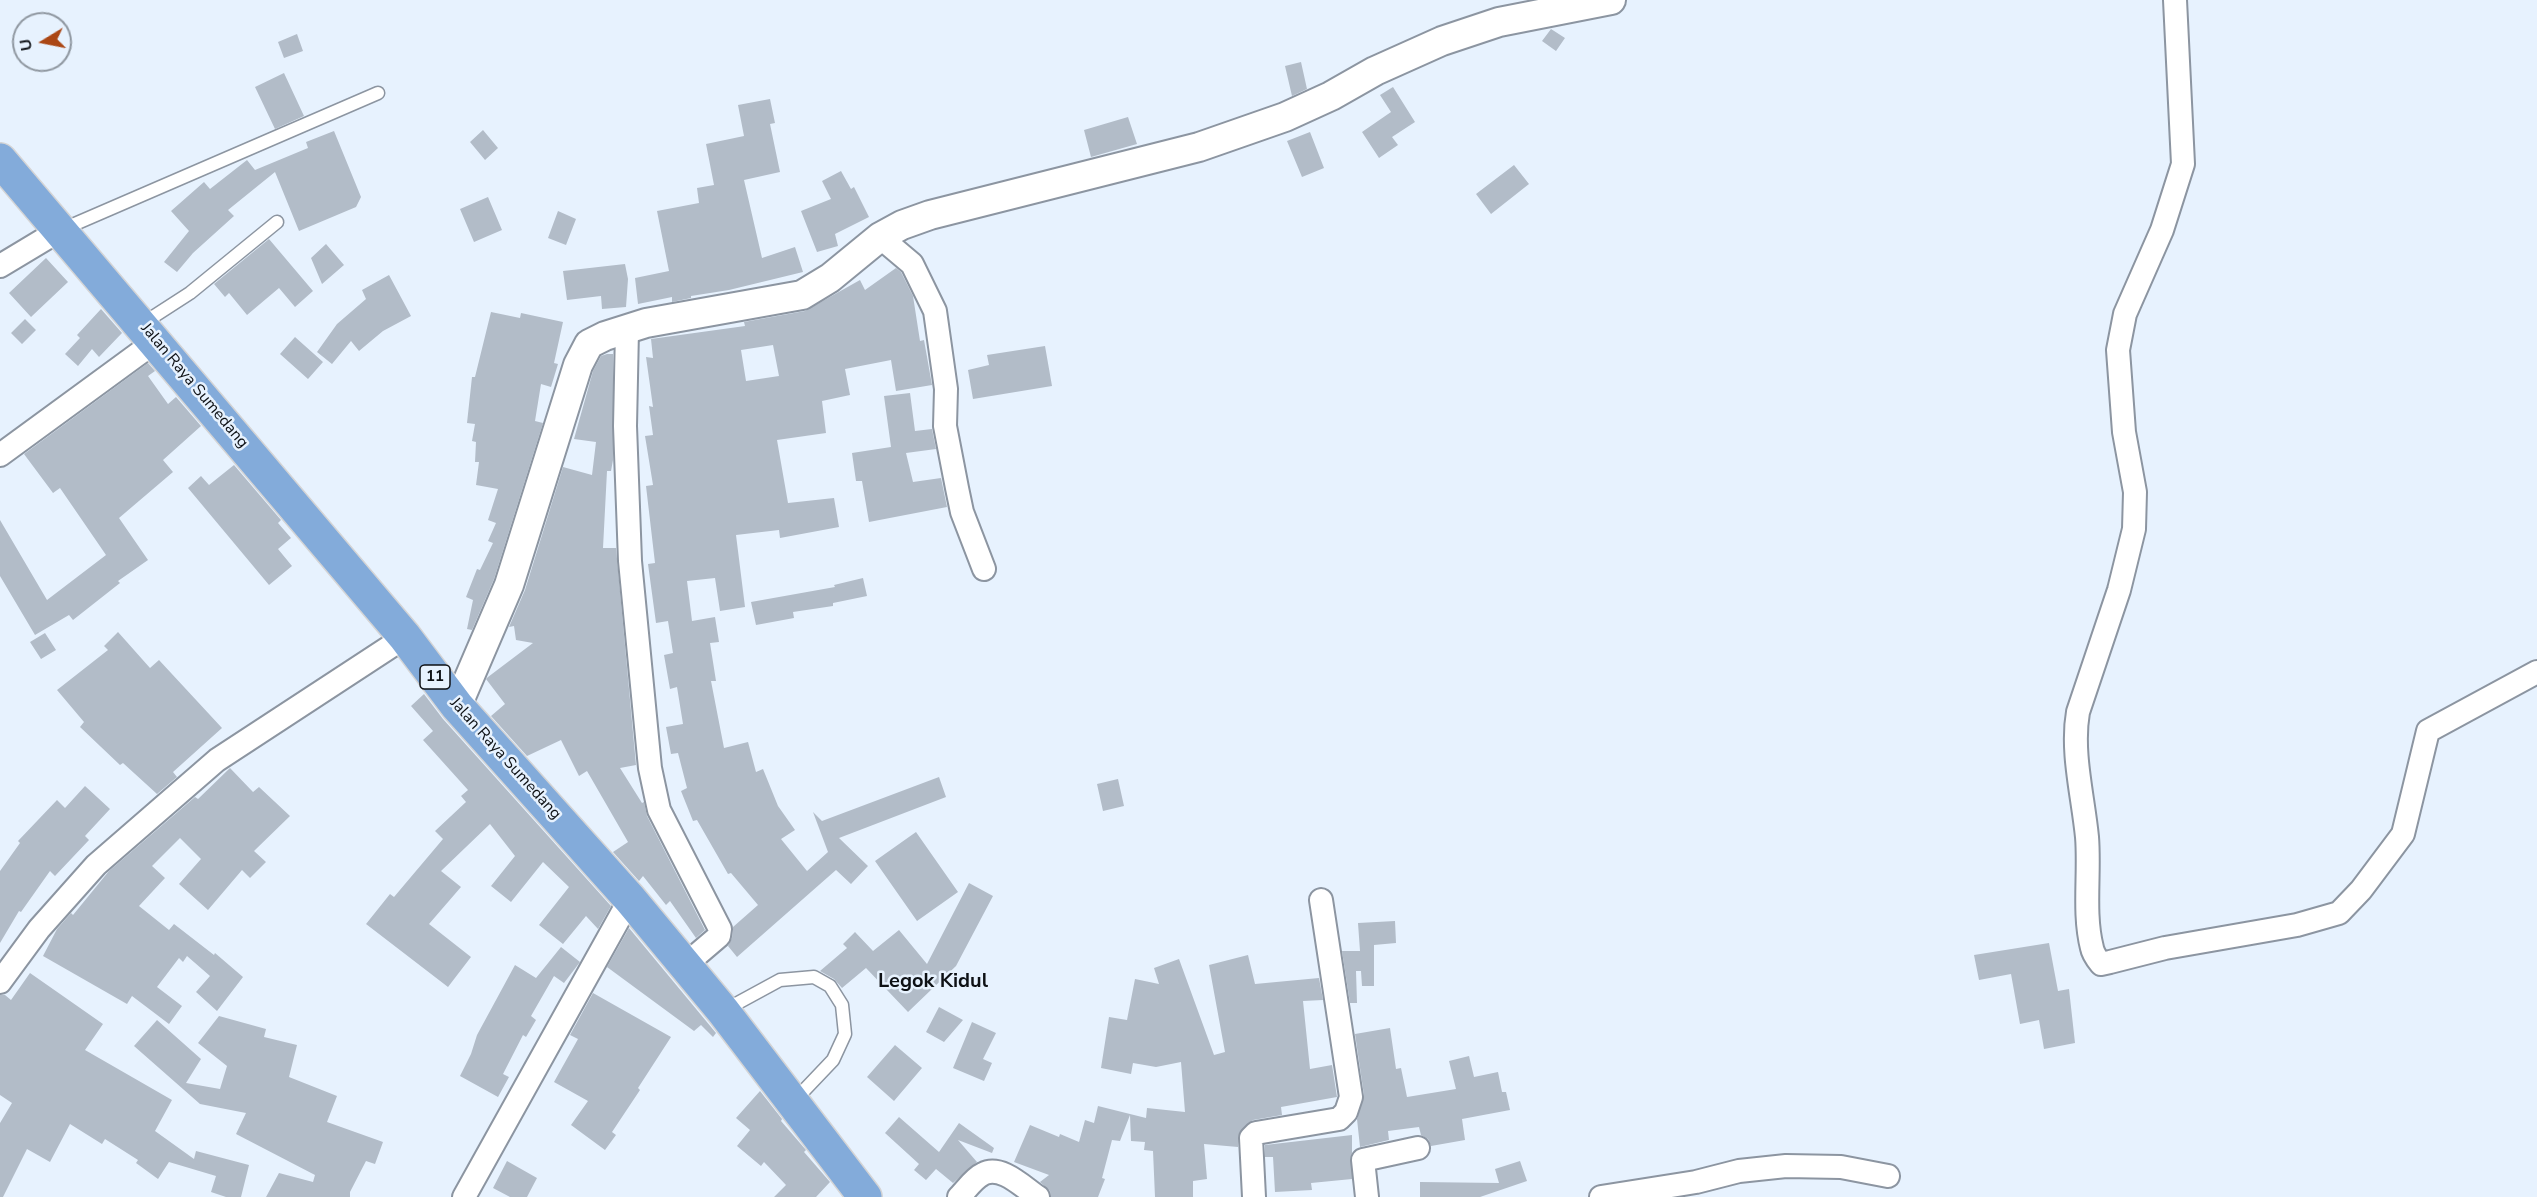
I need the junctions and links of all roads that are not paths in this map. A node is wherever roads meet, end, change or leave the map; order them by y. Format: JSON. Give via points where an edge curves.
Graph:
{"nodes":[{"id":1,"x":1611,"y":0,"type":"edge"},
{"id":2,"x":2175,"y":0,"type":"edge"},
{"id":3,"x":378,"y":93,"type":"dead end"},
{"id":4,"x":0,"y":160,"type":"edge"},
{"id":5,"x":277,"y":222,"type":"dead end"},
{"id":6,"x":60,"y":230,"type":"junction"},
{"id":7,"x":880,"y":237,"type":"junction"},
{"id":8,"x":0,"y":266,"type":"edge"},
{"id":9,"x":627,"y":330,"type":"junction"},
{"id":10,"x":149,"y":333,"type":"junction"},
{"id":11,"x":0,"y":455,"type":"edge"},
{"id":12,"x":984,"y":569,"type":"dead end"},
{"id":13,"x":405,"y":637,"type":"junction"},
{"id":14,"x":2537,"y":672,"type":"edge"},
{"id":15,"x":457,"y":706,"type":"junction"},
{"id":16,"x":630,"y":899,"type":"junction"},
{"id":17,"x":1321,"y":900,"type":"dead end"},
{"id":18,"x":685,"y":965,"type":"junction"},
{"id":19,"x":0,"y":982,"type":"edge"},
{"id":20,"x":723,"y":1011,"type":"junction"},
{"id":21,"x":794,"y":1101,"type":"junction"},
{"id":22,"x":1418,"y":1148,"type":"dead end"},
{"id":23,"x":1888,"y":1176,"type":"dead end"},
{"id":24,"x":464,"y":1197,"type":"edge"},
{"id":25,"x":866,"y":1197,"type":"edge"},
{"id":26,"x":959,"y":1197,"type":"edge"},
{"id":27,"x":1038,"y":1197,"type":"edge"},
{"id":28,"x":1254,"y":1197,"type":"edge"},
{"id":29,"x":1367,"y":1197,"type":"edge"},
{"id":30,"x":1601,"y":1197,"type":"edge"}],
"edges":[{"from":1,"to":7,"type":"street","via":[[1500,22],[1442,41],[1375,70],[1285,117],[1199,147],[930,215]]},
{"from":2,"to":14,"type":"street","via":[[2183,164],[2162,230],[2125,314],[2118,350],[2124,432],[2135,492],[2134,529],[2074,733],[2095,957],[2101,964],[2339,913],[2403,834],[2427,731]]},
{"from":3,"to":6,"type":"lane"},
{"from":4,"to":6,"type":"highway","name":"Jalan Raya Sumedang","number":"11"},
{"from":5,"to":10,"type":"lane","via":[[190,293]]},
{"from":6,"to":8,"type":"street"},
{"from":6,"to":10,"type":"highway","name":"Jalan Raya Sumedang","number":"11"},
{"from":7,"to":9,"type":"street","via":[[830,278],[802,295],[646,323]]},
{"from":7,"to":12,"type":"street","via":[[912,264],[935,311],[946,389],[945,426],[962,512]]},
{"from":9,"to":15,"type":"street","via":[[605,336],[582,353],[509,585]]},
{"from":9,"to":18,"type":"street","via":[[625,426],[630,561],[650,768],[659,810],[720,929],[718,936]]},
{"from":10,"to":11,"type":"street"},
{"from":10,"to":13,"type":"highway","name":"Jalan Raya Sumedang","number":"11"},
{"from":13,"to":15,"type":"highway","name":"Jalan Raya Sumedang","number":"11"},
{"from":13,"to":19,"type":"street","via":[[218,760],[96,865],[39,929]]},
{"from":15,"to":16,"type":"highway","name":"Jalan Raya Sumedang","number":"11"},
{"from":16,"to":18,"type":"highway","name":"Jalan Raya Sumedang","number":"11"},
{"from":16,"to":24,"type":"street"},
{"from":17,"to":28,"type":"street","via":[[1351,1096],[1339,1119],[1256,1133],[1251,1138]]},
{"from":18,"to":20,"type":"highway","name":"Jalan Raya Sumedang","number":"11"},
{"from":20,"to":21,"type":"highway","name":"Jalan Raya Sumedang","number":"11"},
{"from":20,"to":21,"type":"lane","via":[[780,980],[814,977],[831,986],[842,1005],[845,1034],[833,1060]]},
{"from":21,"to":25,"type":"highway","name":"Jalan Raya Sumedang","number":"11"},
{"from":22,"to":29,"type":"street","via":[[1363,1160]]},
{"from":23,"to":30,"type":"street","via":[[1840,1167],[1786,1166]]},
{"from":26,"to":27,"type":"street","via":[[982,1174],[991,1171],[1001,1172]]}]}
